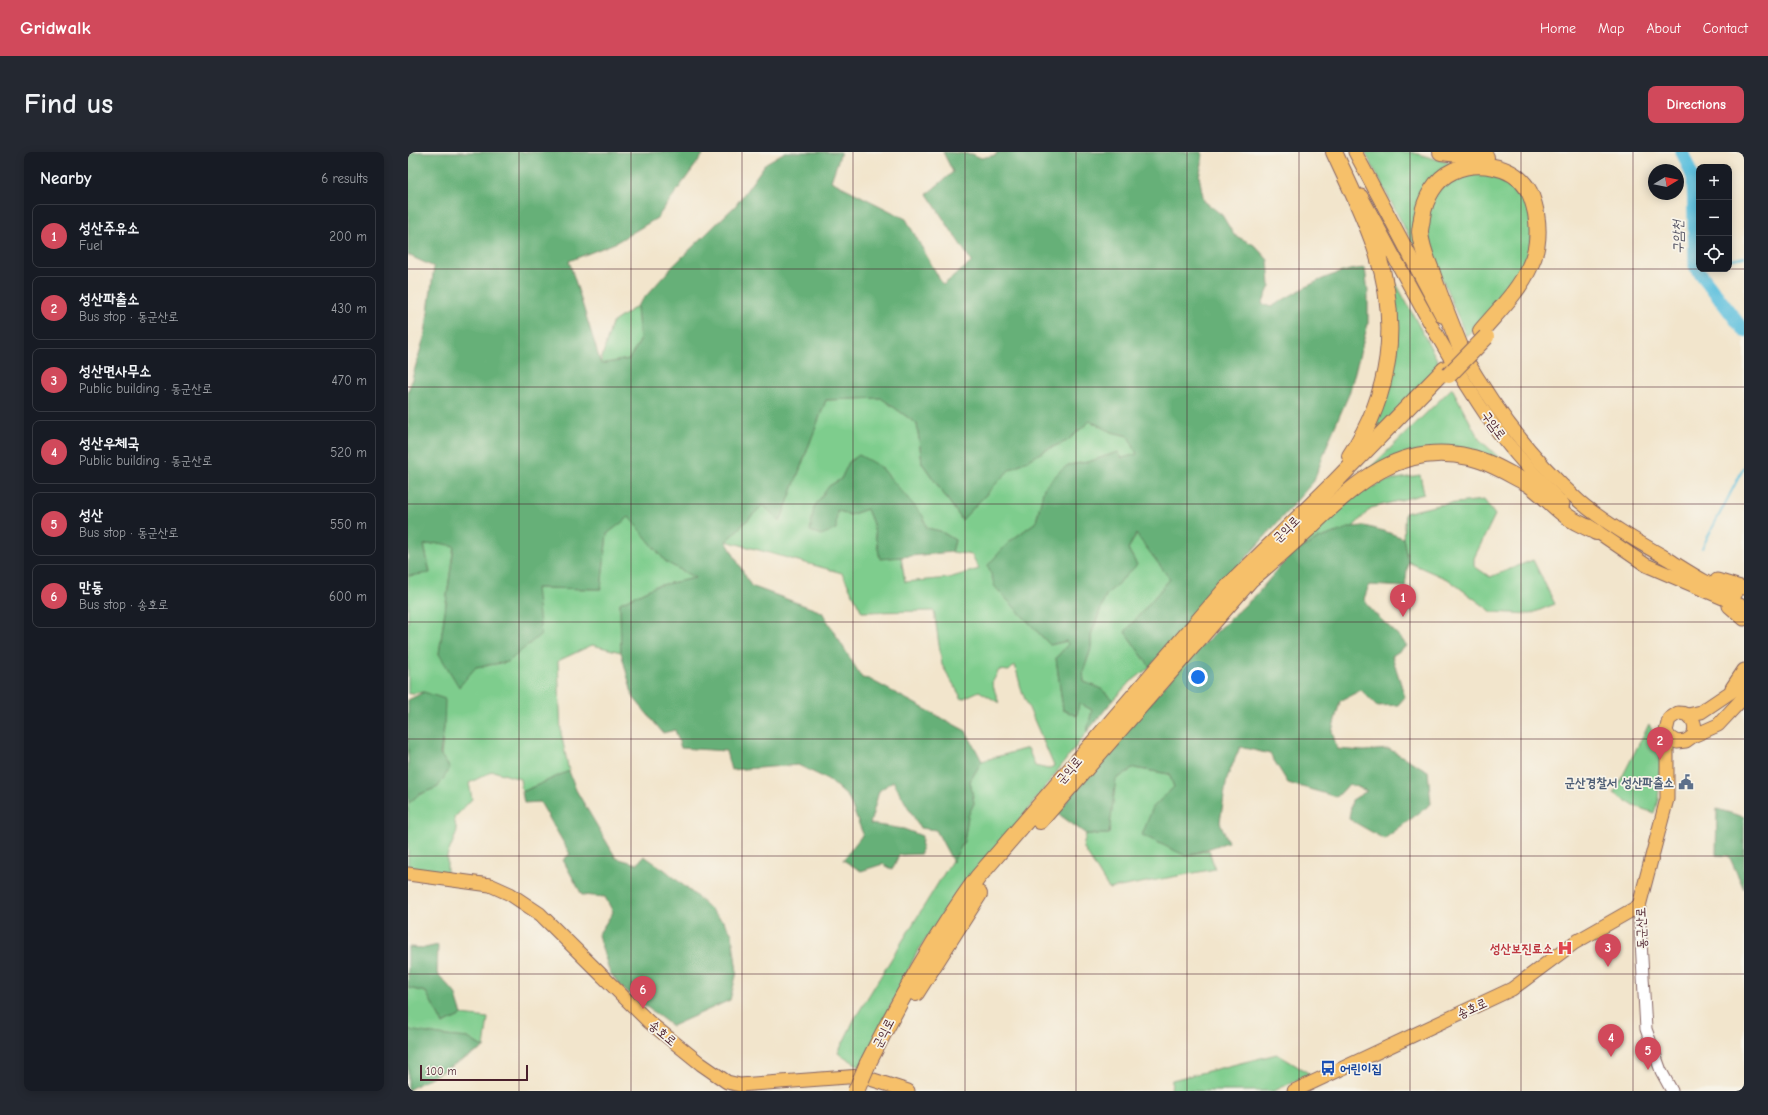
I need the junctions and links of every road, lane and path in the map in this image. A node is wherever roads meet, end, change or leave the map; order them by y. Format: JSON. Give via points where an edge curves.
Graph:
{"nodes":[{"id":1,"x":1336,"y":152,"type":"edge"},
{"id":2,"x":1355,"y":152,"type":"edge"},
{"id":3,"x":1441,"y":152,"type":"edge"},
{"id":4,"x":1483,"y":334,"type":"junction"},
{"id":5,"x":1463,"y":354,"type":"junction"},
{"id":6,"x":1447,"y":372,"type":"junction"},
{"id":7,"x":1332,"y":485,"type":"junction"},
{"id":8,"x":1596,"y":532,"type":"junction"},
{"id":9,"x":1692,"y":573,"type":"junction"},
{"id":10,"x":1252,"y":578,"type":"junction"},
{"id":11,"x":1744,"y":588,"type":"edge"},
{"id":12,"x":1714,"y":596,"type":"junction"},
{"id":13,"x":1744,"y":598,"type":"edge"},
{"id":14,"x":1744,"y":607,"type":"edge"},
{"id":15,"x":1744,"y":619,"type":"edge"},
{"id":16,"x":1744,"y":670,"type":"edge"},
{"id":17,"x":1744,"y":683,"type":"edge"},
{"id":18,"x":1744,"y":697,"type":"edge"},
{"id":19,"x":1716,"y":702,"type":"junction"},
{"id":20,"x":1701,"y":712,"type":"junction"},
{"id":21,"x":1688,"y":715,"type":"junction"},
{"id":22,"x":1718,"y":725,"type":"junction"},
{"id":23,"x":1667,"y":733,"type":"junction"},
{"id":24,"x":1687,"y":739,"type":"junction"},
{"id":25,"x":1667,"y":764,"type":"junction"},
{"id":26,"x":408,"y":874,"type":"edge"},
{"id":27,"x":1638,"y":906,"type":"junction"},
{"id":28,"x":874,"y":1064,"type":"junction"},
{"id":29,"x":856,"y":1091,"type":"edge"},
{"id":30,"x":867,"y":1091,"type":"edge"},
{"id":31,"x":908,"y":1091,"type":"edge"},
{"id":32,"x":1294,"y":1091,"type":"edge"},
{"id":33,"x":1672,"y":1091,"type":"edge"}],
"edges":[{"from":1,"to":7,"type":"highway","via":[[1377,252],[1388,297],[1390,329],[1388,364],[1379,398],[1364,434]]},
{"from":1,"to":8,"type":"main road","name":"구암로","via":[[1455,367],[1491,423],[1527,467],[1570,511]]},
{"from":2,"to":5,"type":"main road","name":"구암로"},
{"from":3,"to":4,"type":"highway","via":[[1502,161],[1519,170],[1537,189],[1544,212],[1546,234],[1539,264],[1527,285]]},
{"from":4,"to":5,"type":"highway","via":[[1518,288],[1531,266],[1538,242],[1537,220],[1534,202],[1526,187],[1511,173],[1495,167],[1470,166],[1452,171],[1434,186],[1425,204],[1420,232],[1437,289]]},
{"from":4,"to":6,"type":"highway"},
{"from":5,"to":9,"type":"main road","name":"구암로","via":[[1512,431],[1580,501],[1636,540]]},
{"from":6,"to":7,"type":"highway"},
{"from":6,"to":10,"type":"highway","via":[[1354,474]]},
{"from":7,"to":28,"type":"highway","name":"군익로","via":[[1226,589],[978,877],[953,911],[904,994]]},
{"from":8,"to":10,"type":"highway","via":[[1566,516],[1529,484],[1484,462],[1447,454],[1415,456],[1379,470],[1350,489],[1277,558]]},
{"from":8,"to":12,"type":"main road","name":"구암로","via":[[1646,565]]},
{"from":9,"to":11,"type":"main road"},
{"from":9,"to":13,"type":"main road","name":"구암로"},
{"from":10,"to":28,"type":"highway","name":"군익로","via":[[987,882]]},
{"from":12,"to":14,"type":"main road","name":"구암로"},
{"from":12,"to":15,"type":"main road"},
{"from":16,"to":19,"type":"main road","via":[[1733,688]]},
{"from":17,"to":19,"type":"main road"},
{"from":18,"to":22,"type":"main road"},
{"from":19,"to":20,"type":"main road"},
{"from":20,"to":21,"type":"main road"},
{"from":20,"to":22,"type":"main road"},
{"from":21,"to":23,"type":"main road","via":[[1673,715],[1666,725]]},
{"from":21,"to":24,"type":"main road","via":[[1695,727]]},
{"from":22,"to":24,"type":"main road"},
{"from":23,"to":24,"type":"main road","via":[[1673,740]]},
{"from":23,"to":25,"type":"main road","name":"동군산로"},
{"from":24,"to":25,"type":"main road"},
{"from":25,"to":27,"type":"main road","name":"동군산로","via":[[1667,799]]},
{"from":26,"to":31,"type":"main road","name":"송호로","via":[[490,886],[510,894],[540,914],[649,1022],[727,1082],[740,1085],[861,1076]]},
{"from":27,"to":32,"type":"main road","name":"송호로","via":[[1574,943],[1512,989]]},
{"from":27,"to":33,"type":"street","name":"동군산로","via":[[1646,1030],[1660,1071]]},
{"from":28,"to":29,"type":"highway","name":"군익로","bridge":true},
{"from":28,"to":30,"type":"highway","name":"군익로"}]}
